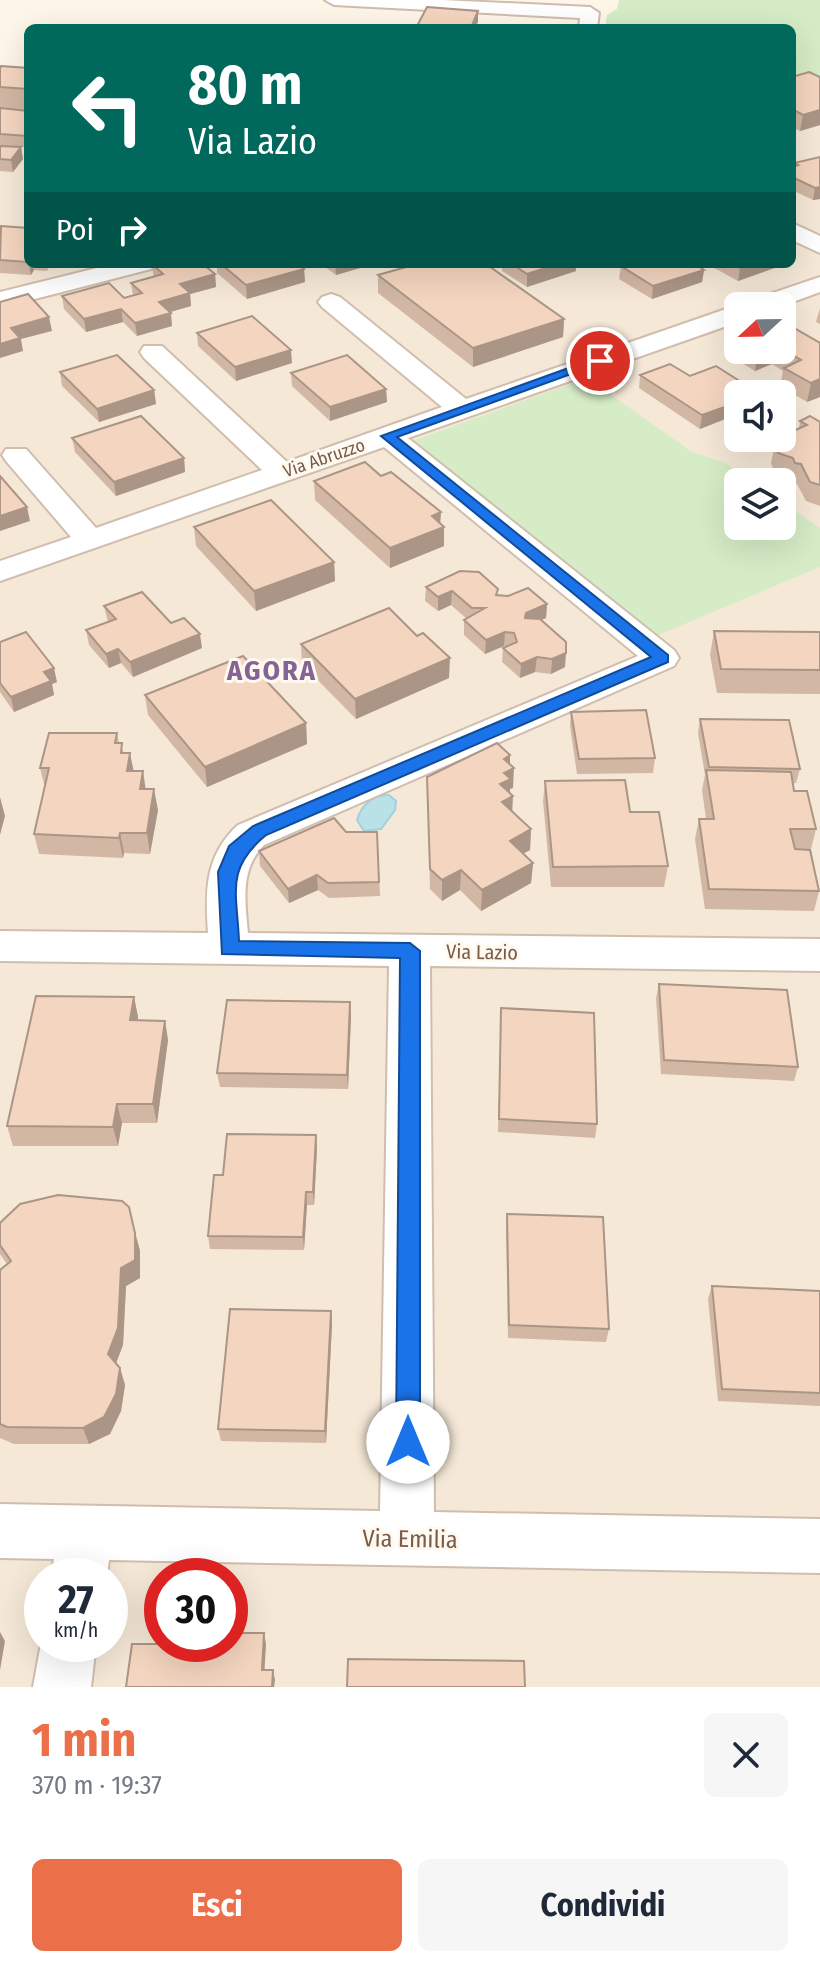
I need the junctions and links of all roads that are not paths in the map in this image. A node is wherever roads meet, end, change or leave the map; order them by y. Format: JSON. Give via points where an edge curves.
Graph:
{"nodes":[{"id":1,"x":334,"y":0,"type":"edge"},
{"id":2,"x":589,"y":21,"type":"edge"},
{"id":3,"x":796,"y":232,"type":"edge"},
{"id":4,"x":820,"y":246,"type":"edge"},
{"id":5,"x":122,"y":268,"type":"edge"},
{"id":6,"x":820,"y":284,"type":"edge"},
{"id":7,"x":796,"y":293,"type":"edge"},
{"id":8,"x":0,"y":300,"type":"edge"},
{"id":9,"x":331,"y":302,"type":"dead end"},
{"id":10,"x":724,"y":318,"type":"edge"},
{"id":11,"x":153,"y":352,"type":"dead end"},
{"id":12,"x":462,"y":410,"type":"junction"},
{"id":13,"x":388,"y":436,"type":"junction"},
{"id":14,"x":16,"y":455,"type":"dead end"},
{"id":15,"x":282,"y":473,"type":"junction"},
{"id":16,"x":90,"y":540,"type":"junction"},
{"id":17,"x":0,"y":572,"type":"edge"},
{"id":18,"x":0,"y":946,"type":"edge"},
{"id":19,"x":229,"y":949,"type":"junction"},
{"id":20,"x":410,"y":951,"type":"junction"},
{"id":21,"x":820,"y":955,"type":"edge"},
{"id":22,"x":0,"y":1531,"type":"edge"},
{"id":23,"x":407,"y":1539,"type":"junction"},
{"id":24,"x":820,"y":1546,"type":"edge"},
{"id":25,"x":82,"y":1554,"type":"edge"},
{"id":26,"x":65,"y":1662,"type":"edge"},
{"id":27,"x":62,"y":1687,"type":"edge"}],
"edges":[{"from":1,"to":2,"type":"street"},
{"from":3,"to":4,"type":"street"},
{"from":5,"to":8,"type":"street"},
{"from":6,"to":7,"type":"street"},
{"from":9,"to":12,"type":"street"},
{"from":10,"to":12,"type":"street","name":"Via Abruzzo"},
{"from":11,"to":15,"type":"street"},
{"from":12,"to":13,"type":"street","name":"Via Abruzzo"},
{"from":13,"to":15,"type":"street","name":"Via Abruzzo"},
{"from":13,"to":19,"type":"street","via":[[662,658],[251,835],[236,850],[227,872]]},
{"from":14,"to":16,"type":"street"},
{"from":15,"to":16,"type":"street","name":"Via Abruzzo"},
{"from":16,"to":17,"type":"street","name":"Via Abruzzo"},
{"from":18,"to":19,"type":"street","name":"Via Lazio"},
{"from":19,"to":20,"type":"street","name":"Via Lazio"},
{"from":20,"to":21,"type":"street","name":"Via Lazio"},
{"from":20,"to":23,"type":"street"},
{"from":22,"to":25,"type":"street","name":"Via Emilia"},
{"from":23,"to":24,"type":"street","name":"Via Emilia"},
{"from":23,"to":25,"type":"street","name":"Via Emilia"},
{"from":26,"to":27,"type":"street"}]}
